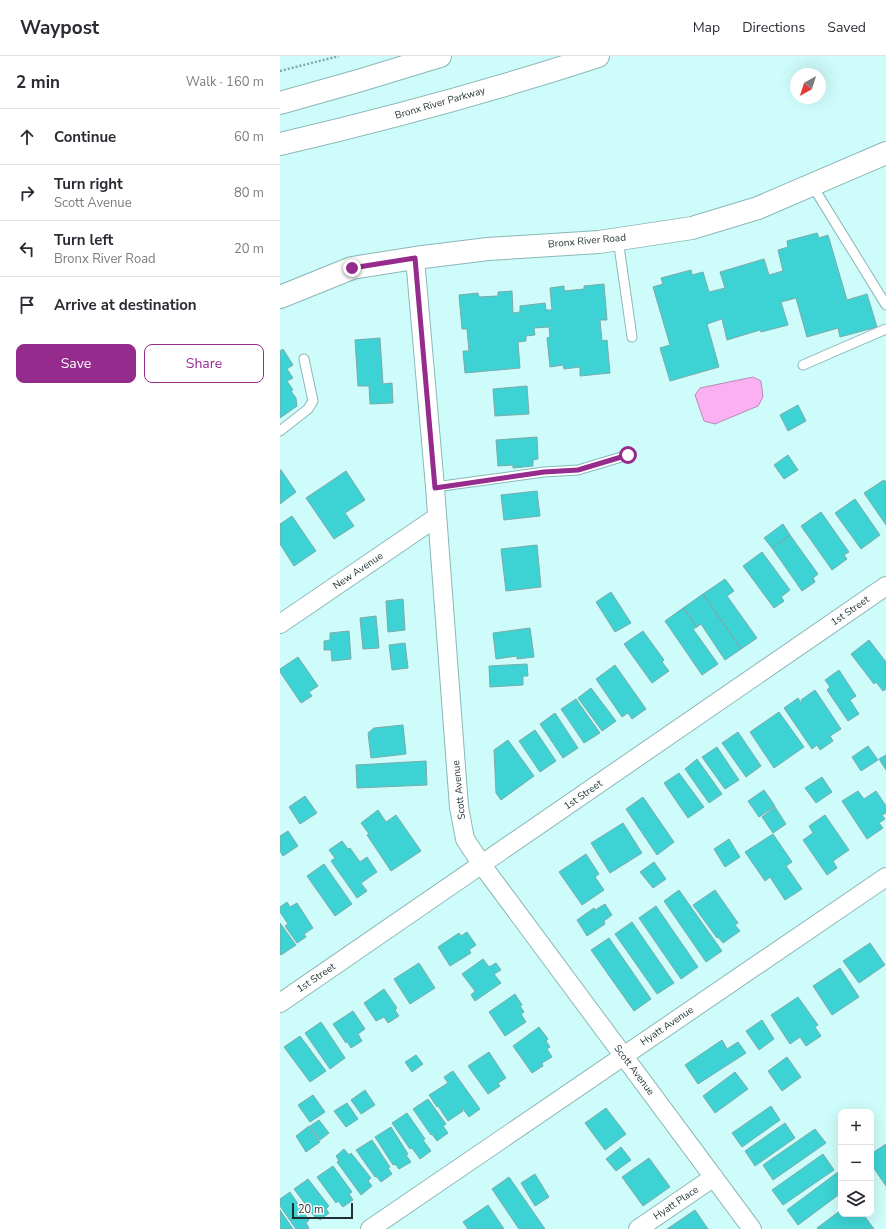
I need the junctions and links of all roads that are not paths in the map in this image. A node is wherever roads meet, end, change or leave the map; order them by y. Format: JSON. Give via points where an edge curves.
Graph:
{"nodes":[{"id":1,"x":440,"y":56,"type":"edge"},
{"id":2,"x":598,"y":56,"type":"edge"},
{"id":3,"x":280,"y":103,"type":"edge"},
{"id":4,"x":280,"y":144,"type":"edge"},
{"id":5,"x":886,"y":153,"type":"edge"},
{"id":6,"x":812,"y":185,"type":"junction"},
{"id":7,"x":618,"y":239,"type":"junction"},
{"id":8,"x":415,"y":258,"type":"junction"},
{"id":9,"x":280,"y":297,"type":"edge"},
{"id":10,"x":886,"y":305,"type":"edge"},
{"id":11,"x":886,"y":329,"type":"edge"},
{"id":12,"x":632,"y":337,"type":"dead end"},
{"id":13,"x":304,"y":359,"type":"dead end"},
{"id":14,"x":803,"y":365,"type":"dead end"},
{"id":15,"x":280,"y":431,"type":"edge"},
{"id":16,"x":628,"y":455,"type":"dead end"},
{"id":17,"x":435,"y":488,"type":"junction"},
{"id":18,"x":437,"y":518,"type":"junction"},
{"id":19,"x":886,"y":586,"type":"edge"},
{"id":20,"x":280,"y":624,"type":"edge"},
{"id":21,"x":482,"y":865,"type":"junction"},
{"id":22,"x":886,"y":877,"type":"edge"},
{"id":23,"x":280,"y":1003,"type":"edge"},
{"id":24,"x":623,"y":1056,"type":"junction"},
{"id":25,"x":714,"y":1177,"type":"junction"},
{"id":26,"x":370,"y":1229,"type":"edge"},
{"id":27,"x":638,"y":1229,"type":"edge"},
{"id":28,"x":752,"y":1229,"type":"edge"}],
"edges":[{"from":1,"to":3,"type":"main road"},
{"from":2,"to":4,"type":"main road","name":"Bronx River Parkway","via":[[422,108]]},
{"from":5,"to":6,"type":"main road","name":"Bronx River Road"},
{"from":6,"to":7,"type":"main road","name":"Bronx River Road","via":[[758,208],[692,228]]},
{"from":6,"to":10,"type":"lane"},
{"from":7,"to":8,"type":"main road","name":"Bronx River Road"},
{"from":7,"to":12,"type":"lane"},
{"from":8,"to":9,"type":"main road","name":"Bronx River Road","via":[[352,268]]},
{"from":8,"to":17,"type":"street","name":"Scott Avenue"},
{"from":11,"to":14,"type":"lane"},
{"from":13,"to":15,"type":"lane","via":[[313,401],[308,409]]},
{"from":16,"to":17,"type":"lane","via":[[578,470],[544,472]]},
{"from":17,"to":18,"type":"street","name":"Scott Avenue"},
{"from":18,"to":20,"type":"street","name":"New Avenue"},
{"from":18,"to":21,"type":"street","name":"Scott Avenue","via":[[459,807],[465,839]]},
{"from":19,"to":21,"type":"street","name":"1st Street"},
{"from":21,"to":23,"type":"street","name":"1st Street"},
{"from":21,"to":24,"type":"street","name":"Scott Avenue"},
{"from":22,"to":24,"type":"street","name":"Hyatt Avenue"},
{"from":24,"to":25,"type":"street","name":"Scott Avenue"},
{"from":24,"to":26,"type":"street","name":"Hyatt Avenue"},
{"from":25,"to":27,"type":"street","name":"Hyatt Place"},
{"from":25,"to":28,"type":"street","name":"Scott Avenue"}]}
